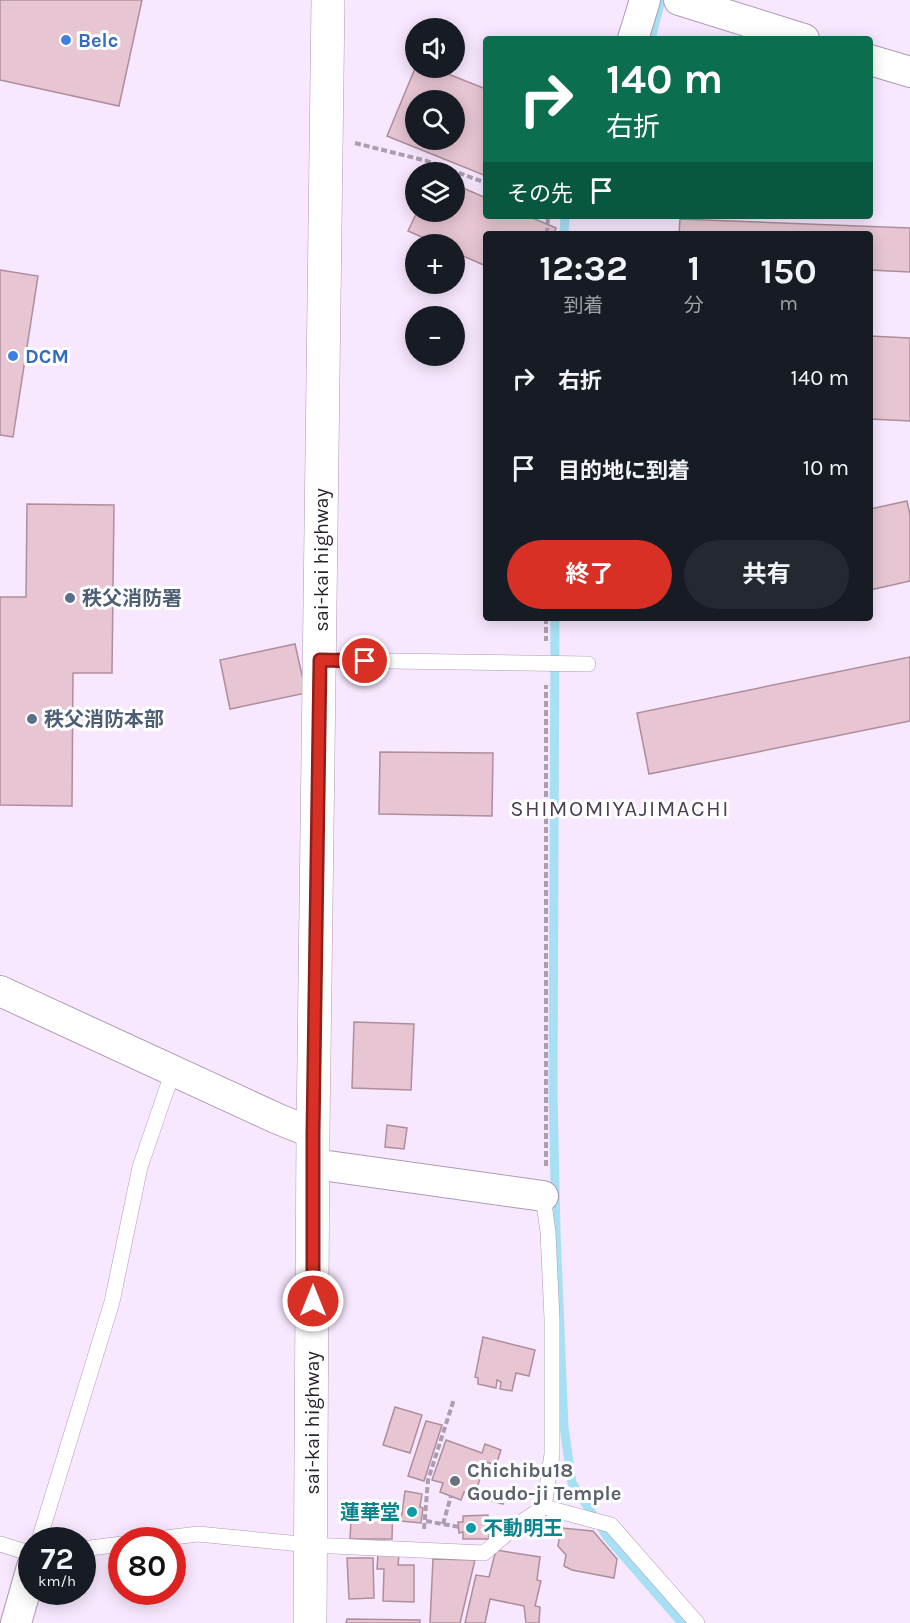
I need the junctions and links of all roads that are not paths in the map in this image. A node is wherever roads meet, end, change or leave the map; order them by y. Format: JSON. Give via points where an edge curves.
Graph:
{"nodes":[{"id":1,"x":328,"y":0,"type":"edge"},
{"id":2,"x":645,"y":0,"type":"edge"},
{"id":3,"x":679,"y":0,"type":"edge"},
{"id":4,"x":634,"y":36,"type":"edge"},
{"id":5,"x":794,"y":36,"type":"edge"},
{"id":6,"x":873,"y":61,"type":"edge"},
{"id":7,"x":910,"y":72,"type":"edge"},
{"id":8,"x":320,"y":660,"type":"junction"},
{"id":9,"x":588,"y":664,"type":"dead end"},
{"id":10,"x":0,"y":991,"type":"edge"},
{"id":11,"x":172,"y":1071,"type":"junction"},
{"id":12,"x":314,"y":1149,"type":"junction"},
{"id":13,"x":543,"y":1196,"type":"joint"},
{"id":14,"x":544,"y":1507,"type":"junction"},
{"id":15,"x":43,"y":1527,"type":"edge"},
{"id":16,"x":186,"y":1535,"type":"edge"},
{"id":17,"x":0,"y":1544,"type":"edge"},
{"id":18,"x":311,"y":1545,"type":"junction"},
{"id":19,"x":18,"y":1550,"type":"edge"},
{"id":20,"x":21,"y":1605,"type":"edge"},
{"id":21,"x":16,"y":1623,"type":"edge"},
{"id":22,"x":310,"y":1623,"type":"edge"},
{"id":23,"x":697,"y":1623,"type":"edge"}],
"edges":[{"from":1,"to":8,"type":"highway","name":"sai-kai highway"},
{"from":2,"to":4,"type":"street"},
{"from":3,"to":5,"type":"street"},
{"from":6,"to":7,"type":"street"},
{"from":8,"to":9,"type":"lane"},
{"from":8,"to":12,"type":"highway","name":"sai-kai highway"},
{"from":10,"to":11,"type":"street"},
{"from":11,"to":12,"type":"street","via":[[278,1119]]},
{"from":11,"to":15,"type":"lane","via":[[140,1167],[111,1302]]},
{"from":12,"to":13,"type":"street"},
{"from":12,"to":18,"type":"highway","name":"sai-kai highway"},
{"from":13,"to":14,"type":"lane","via":[[552,1319],[552,1454]]},
{"from":14,"to":18,"type":"lane","via":[[484,1553]]},
{"from":14,"to":23,"type":"lane","via":[[611,1525]]},
{"from":16,"to":18,"type":"lane"},
{"from":17,"to":19,"type":"lane"},
{"from":18,"to":22,"type":"highway","name":"sai-kai highway"},
{"from":20,"to":21,"type":"street"}]}
